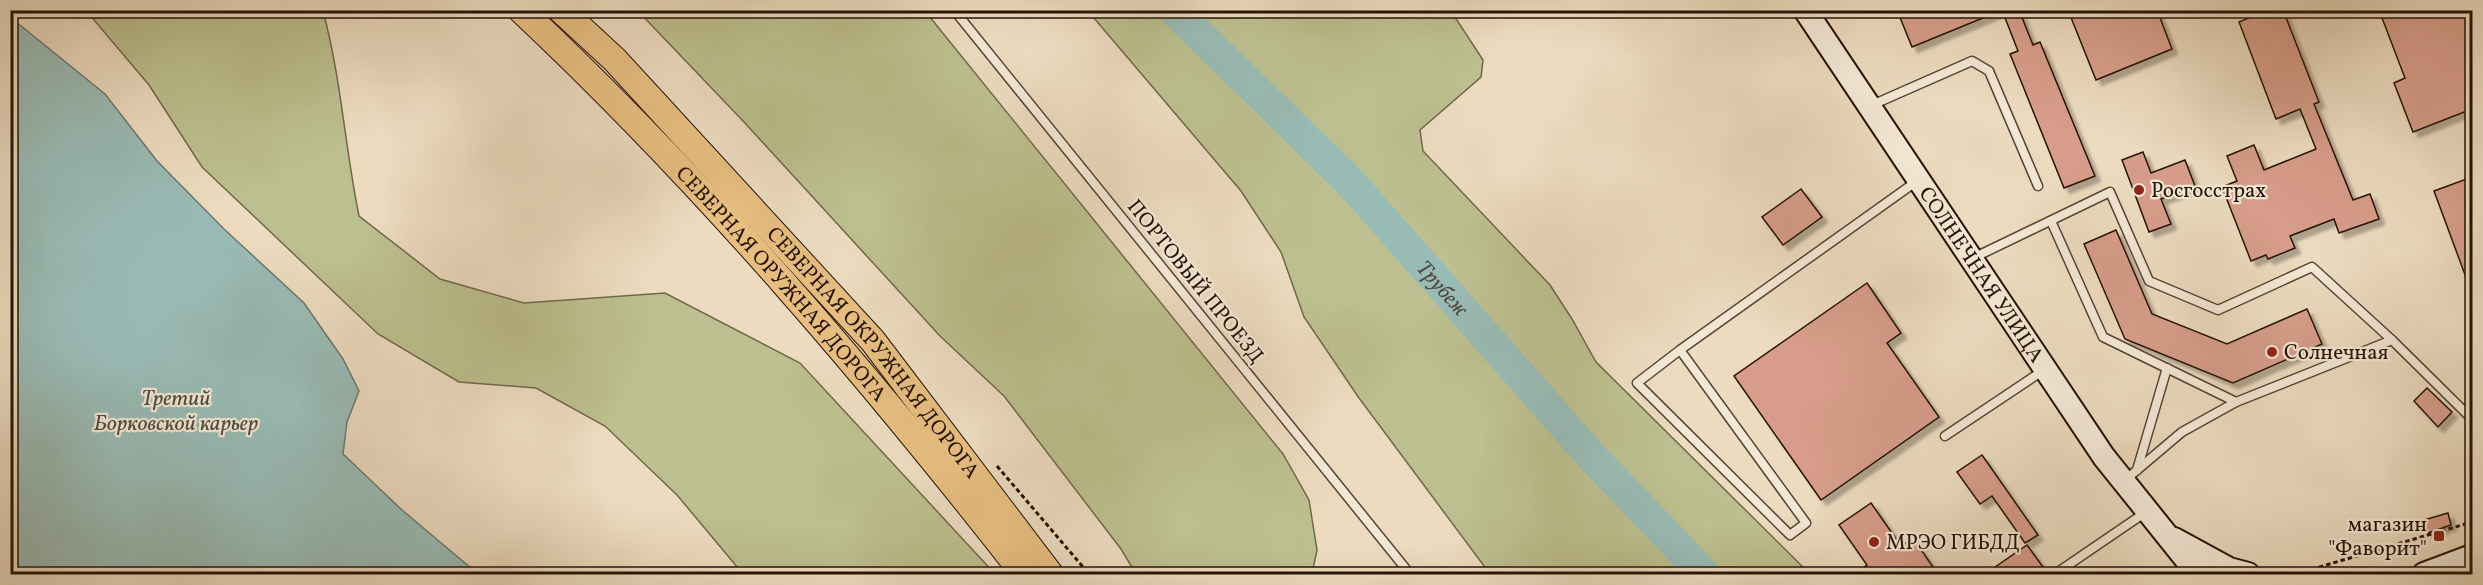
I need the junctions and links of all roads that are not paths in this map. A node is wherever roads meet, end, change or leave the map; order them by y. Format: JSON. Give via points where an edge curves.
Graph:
{"nodes":[{"id":1,"x":521,"y":10,"type":"edge"},
{"id":2,"x":561,"y":10,"type":"edge"},
{"id":3,"x":954,"y":10,"type":"edge"},
{"id":4,"x":1805,"y":10,"type":"edge"},
{"id":5,"x":1869,"y":105,"type":"junction"},
{"id":6,"x":1920,"y":179,"type":"junction"},
{"id":7,"x":2038,"y":186,"type":"dead end"},
{"id":8,"x":2051,"y":221,"type":"junction"},
{"id":9,"x":1973,"y":258,"type":"junction"},
{"id":10,"x":2392,"y":340,"type":"junction"},
{"id":11,"x":1680,"y":350,"type":"junction"},
{"id":12,"x":2167,"y":368,"type":"junction"},
{"id":13,"x":2044,"y":370,"type":"junction"},
{"id":14,"x":2236,"y":402,"type":"junction"},
{"id":15,"x":2472,"y":420,"type":"edge"},
{"id":16,"x":1945,"y":436,"type":"dead end"},
{"id":17,"x":2130,"y":476,"type":"junction"},
{"id":18,"x":2147,"y":512,"type":"junction"},
{"id":19,"x":2164,"y":533,"type":"junction"},
{"id":20,"x":2472,"y":556,"type":"edge"},
{"id":21,"x":2193,"y":570,"type":"edge"},
{"id":22,"x":2255,"y":573,"type":"edge"},
{"id":23,"x":2431,"y":573,"type":"edge"},
{"id":24,"x":1024,"y":574,"type":"edge"},
{"id":25,"x":1050,"y":574,"type":"edge"},
{"id":26,"x":1410,"y":574,"type":"edge"},
{"id":27,"x":2055,"y":574,"type":"edge"}],
"edges":[{"from":1,"to":24,"type":"main road","name":"СЕВЕРНАЯ ОРУЖНАЯ ДОРОГА","via":[[599,84],[728,222],[922,445]]},
{"from":2,"to":25,"type":"main road","name":"СЕВЕРНАЯ ОКРУЖНАЯ ДОРОГА","via":[[615,60],[873,341]]},
{"from":3,"to":26,"type":"lane","name":"ПОРТОВЫЙ ПРОЕЗД"},
{"from":4,"to":5,"type":"main road","name":"СОЛНЕЧНАЯ УЛИЦА"},
{"from":5,"to":6,"type":"main road","name":"СОЛНЕЧНАЯ УЛИЦА"},
{"from":5,"to":7,"type":"lane","via":[[1972,61],[1989,71]]},
{"from":6,"to":9,"type":"main road","name":"СОЛНЕЧНАЯ УЛИЦА"},
{"from":6,"to":11,"type":"lane"},
{"from":8,"to":9,"type":"lane"},
{"from":8,"to":10,"type":"lane","via":[[2110,192],[2150,280],[2218,310],[2312,267]]},
{"from":8,"to":12,"type":"lane","via":[[2103,337]]},
{"from":9,"to":13,"type":"main road","name":"СОЛНЕЧНАЯ УЛИЦА"},
{"from":10,"to":14,"type":"lane"},
{"from":10,"to":15,"type":"lane"},
{"from":11,"to":11,"type":"lane","via":[[1806,523],[1790,535],[1637,383]]},
{"from":12,"to":14,"type":"lane"},
{"from":12,"to":17,"type":"lane"},
{"from":13,"to":16,"type":"lane"},
{"from":13,"to":17,"type":"main road","name":"СОЛНЕЧНАЯ УЛИЦА","via":[[2103,457]]},
{"from":14,"to":17,"type":"lane","via":[[2182,432]]},
{"from":17,"to":18,"type":"main road","name":"СОЛНЕЧНАЯ УЛИЦА"},
{"from":18,"to":19,"type":"main road","name":"СОЛНЕЧНАЯ УЛИЦА"},
{"from":18,"to":27,"type":"lane"},
{"from":19,"to":21,"type":"main road","name":"СОЛНЕЧНАЯ УЛИЦА"},
{"from":19,"to":22,"type":"main road","name":"СОЛНЕЧНАЯ УЛИЦА","via":[[2229,568]]},
{"from":20,"to":23,"type":"main road"}]}
